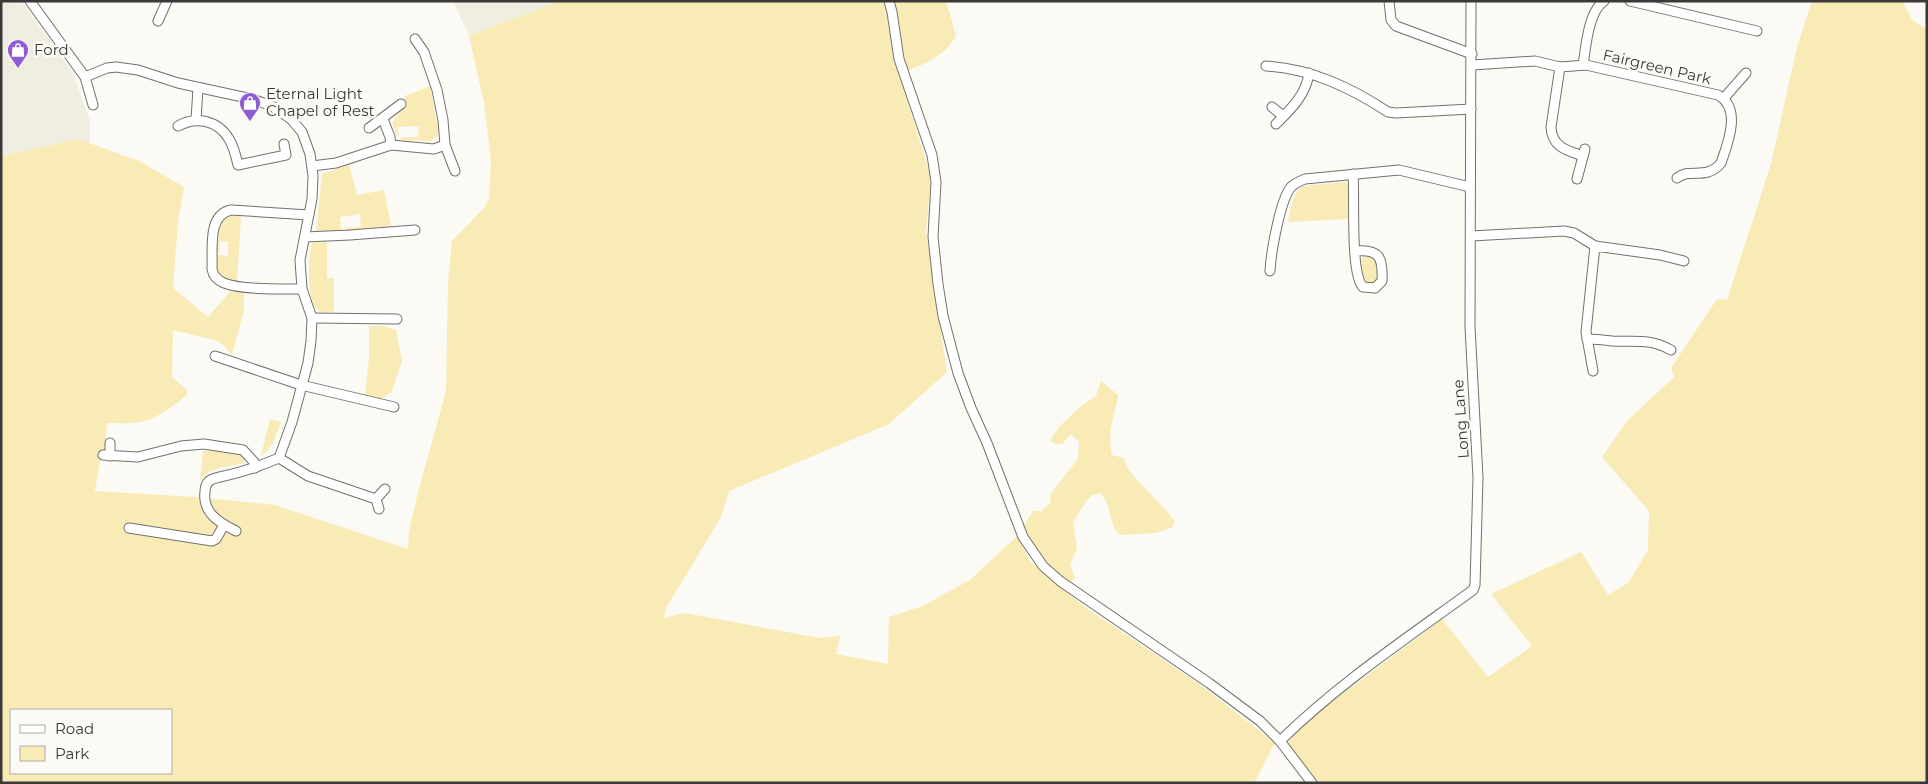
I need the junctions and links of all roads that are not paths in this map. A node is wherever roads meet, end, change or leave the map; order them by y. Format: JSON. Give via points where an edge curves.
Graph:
{"nodes":[{"id":1,"x":30,"y":1,"type":"edge"},
{"id":2,"x":167,"y":1,"type":"edge"},
{"id":3,"x":889,"y":1,"type":"edge"},
{"id":4,"x":1389,"y":1,"type":"edge"},
{"id":5,"x":1471,"y":1,"type":"edge"},
{"id":6,"x":1604,"y":1,"type":"edge"},
{"id":7,"x":1630,"y":1,"type":"edge"},
{"id":8,"x":158,"y":21,"type":"dead end"},
{"id":9,"x":1757,"y":31,"type":"dead end"},
{"id":10,"x":415,"y":39,"type":"dead end"},
{"id":11,"x":1472,"y":54,"type":"junction"},
{"id":12,"x":1472,"y":65,"type":"junction"},
{"id":13,"x":1583,"y":65,"type":"junction"},
{"id":14,"x":1266,"y":66,"type":"dead end"},
{"id":15,"x":1560,"y":67,"type":"junction"},
{"id":16,"x":1309,"y":73,"type":"junction"},
{"id":17,"x":1746,"y":73,"type":"dead end"},
{"id":18,"x":85,"y":77,"type":"junction"},
{"id":19,"x":198,"y":88,"type":"junction"},
{"id":20,"x":1724,"y":98,"type":"junction"},
{"id":21,"x":401,"y":104,"type":"dead end"},
{"id":22,"x":93,"y":105,"type":"dead end"},
{"id":23,"x":1272,"y":107,"type":"dead end"},
{"id":24,"x":1472,"y":109,"type":"junction"},
{"id":25,"x":1283,"y":116,"type":"junction"},
{"id":26,"x":383,"y":119,"type":"junction"},
{"id":27,"x":196,"y":120,"type":"junction"},
{"id":28,"x":1276,"y":124,"type":"dead end"},
{"id":29,"x":178,"y":126,"type":"dead end"},
{"id":30,"x":369,"y":128,"type":"dead end"},
{"id":31,"x":284,"y":144,"type":"dead end"},
{"id":32,"x":391,"y":145,"type":"junction"},
{"id":33,"x":445,"y":145,"type":"junction"},
{"id":34,"x":312,"y":166,"type":"junction"},
{"id":35,"x":455,"y":171,"type":"dead end"},
{"id":36,"x":1353,"y":174,"type":"junction"},
{"id":37,"x":1677,"y":178,"type":"dead end"},
{"id":38,"x":1577,"y":179,"type":"dead end"},
{"id":39,"x":1470,"y":187,"type":"junction"},
{"id":40,"x":309,"y":215,"type":"junction"},
{"id":41,"x":415,"y":230,"type":"dead end"},
{"id":42,"x":1471,"y":236,"type":"junction"},
{"id":43,"x":305,"y":237,"type":"junction"},
{"id":44,"x":1595,"y":246,"type":"junction"},
{"id":45,"x":1356,"y":251,"type":"junction"},
{"id":46,"x":1684,"y":261,"type":"dead end"},
{"id":47,"x":1270,"y":271,"type":"dead end"},
{"id":48,"x":302,"y":289,"type":"junction"},
{"id":49,"x":312,"y":318,"type":"junction"},
{"id":50,"x":397,"y":319,"type":"dead end"},
{"id":51,"x":1588,"y":339,"type":"junction"},
{"id":52,"x":1671,"y":350,"type":"dead end"},
{"id":53,"x":215,"y":356,"type":"dead end"},
{"id":54,"x":1593,"y":371,"type":"dead end"},
{"id":55,"x":302,"y":385,"type":"junction"},
{"id":56,"x":394,"y":408,"type":"dead end"},
{"id":57,"x":110,"y":443,"type":"dead end"},
{"id":58,"x":279,"y":458,"type":"junction"},
{"id":59,"x":255,"y":468,"type":"junction"},
{"id":60,"x":384,"y":489,"type":"dead end"},
{"id":61,"x":376,"y":499,"type":"junction"},
{"id":62,"x":380,"y":509,"type":"dead end"},
{"id":63,"x":224,"y":525,"type":"junction"},
{"id":64,"x":129,"y":528,"type":"dead end"},
{"id":65,"x":236,"y":531,"type":"dead end"},
{"id":66,"x":1280,"y":741,"type":"junction"},
{"id":67,"x":1312,"y":783,"type":"edge"}],
"edges":[{"from":1,"to":18,"type":"street"},
{"from":2,"to":8,"type":"street"},
{"from":3,"to":66,"type":"street","via":[[899,59],[932,155],[936,182],[933,238],[947,334],[971,408],[1023,537],[1043,566],[1060,581],[1235,702]]},
{"from":4,"to":11,"type":"street","via":[[1391,20],[1396,26]]},
{"from":5,"to":11,"type":"street","name":"Long Lane"},
{"from":6,"to":13,"type":"street","name":"Fairgreen Park","via":[[1594,10]]},
{"from":7,"to":9,"type":"street"},
{"from":10,"to":33,"type":"street","via":[[424,52],[437,90]]},
{"from":11,"to":12,"type":"street","name":"Long Lane"},
{"from":12,"to":15,"type":"street","name":"Fairgreen Park","via":[[1535,61]]},
{"from":12,"to":24,"type":"street","name":"Long Lane"},
{"from":13,"to":15,"type":"street","name":"Fairgreen Park"},
{"from":13,"to":20,"type":"street","name":"Fairgreen Park"},
{"from":14,"to":16,"type":"street"},
{"from":15,"to":38,"type":"street","via":[[1551,134],[1559,147],[1584,152]]},
{"from":16,"to":24,"type":"street","via":[[1342,85],[1388,112]]},
{"from":16,"to":25,"type":"street","via":[[1303,93]]},
{"from":17,"to":20,"type":"street","name":"Fairgreen Park"},
{"from":18,"to":19,"type":"street","via":[[107,68],[127,68]]},
{"from":18,"to":22,"type":"street"},
{"from":19,"to":27,"type":"street"},
{"from":19,"to":34,"type":"street","via":[[252,99],[284,112],[302,132]]},
{"from":20,"to":37,"type":"street","name":"Fairgreen Park","via":[[1732,118],[1721,163],[1709,173],[1682,174]]},
{"from":21,"to":26,"type":"street"},
{"from":23,"to":25,"type":"street"},
{"from":24,"to":39,"type":"street","name":"Long Lane"},
{"from":25,"to":28,"type":"street"},
{"from":26,"to":30,"type":"street"},
{"from":26,"to":32,"type":"street"},
{"from":27,"to":29,"type":"street"},
{"from":27,"to":31,"type":"street","via":[[211,123],[229,138],[238,165],[286,155]]},
{"from":32,"to":33,"type":"street","via":[[434,149]]},
{"from":32,"to":34,"type":"street","via":[[336,163]]},
{"from":33,"to":35,"type":"street"},
{"from":34,"to":40,"type":"street"},
{"from":36,"to":39,"type":"street","via":[[1404,170]]},
{"from":36,"to":45,"type":"street"},
{"from":36,"to":47,"type":"street","via":[[1305,179],[1290,188],[1276,233]]},
{"from":39,"to":42,"type":"street","name":"Long Lane"},
{"from":40,"to":43,"type":"street"},
{"from":40,"to":48,"type":"street","via":[[231,210],[220,216],[214,230],[212,269],[219,280],[251,288]]},
{"from":41,"to":43,"type":"street"},
{"from":42,"to":44,"type":"street","via":[[1564,231],[1574,233]]},
{"from":42,"to":66,"type":"street","name":"Long Lane","via":[[1470,336],[1478,478],[1475,585],[1473,590],[1335,692]]},
{"from":43,"to":48,"type":"street","via":[[300,260]]},
{"from":44,"to":46,"type":"street"},
{"from":44,"to":51,"type":"street","via":[[1586,332]]},
{"from":45,"to":45,"type":"street","via":[[1359,284],[1375,288],[1382,281],[1379,256],[1371,251]]},
{"from":48,"to":49,"type":"street"},
{"from":49,"to":50,"type":"street"},
{"from":49,"to":55,"type":"street","via":[[308,363]]},
{"from":51,"to":52,"type":"street","via":[[1642,340]]},
{"from":51,"to":54,"type":"street"},
{"from":53,"to":55,"type":"street"},
{"from":55,"to":56,"type":"street"},
{"from":55,"to":58,"type":"street"},
{"from":57,"to":59,"type":"street","via":[[106,456],[138,457],[180,446],[204,444],[243,450]]},
{"from":58,"to":59,"type":"street"},
{"from":58,"to":61,"type":"street","via":[[308,476]]},
{"from":59,"to":63,"type":"street","via":[[209,481],[204,497],[208,512]]},
{"from":60,"to":61,"type":"street"},
{"from":61,"to":62,"type":"street"},
{"from":63,"to":64,"type":"street","via":[[212,541]]},
{"from":63,"to":65,"type":"street"},
{"from":66,"to":67,"type":"street"}]}
